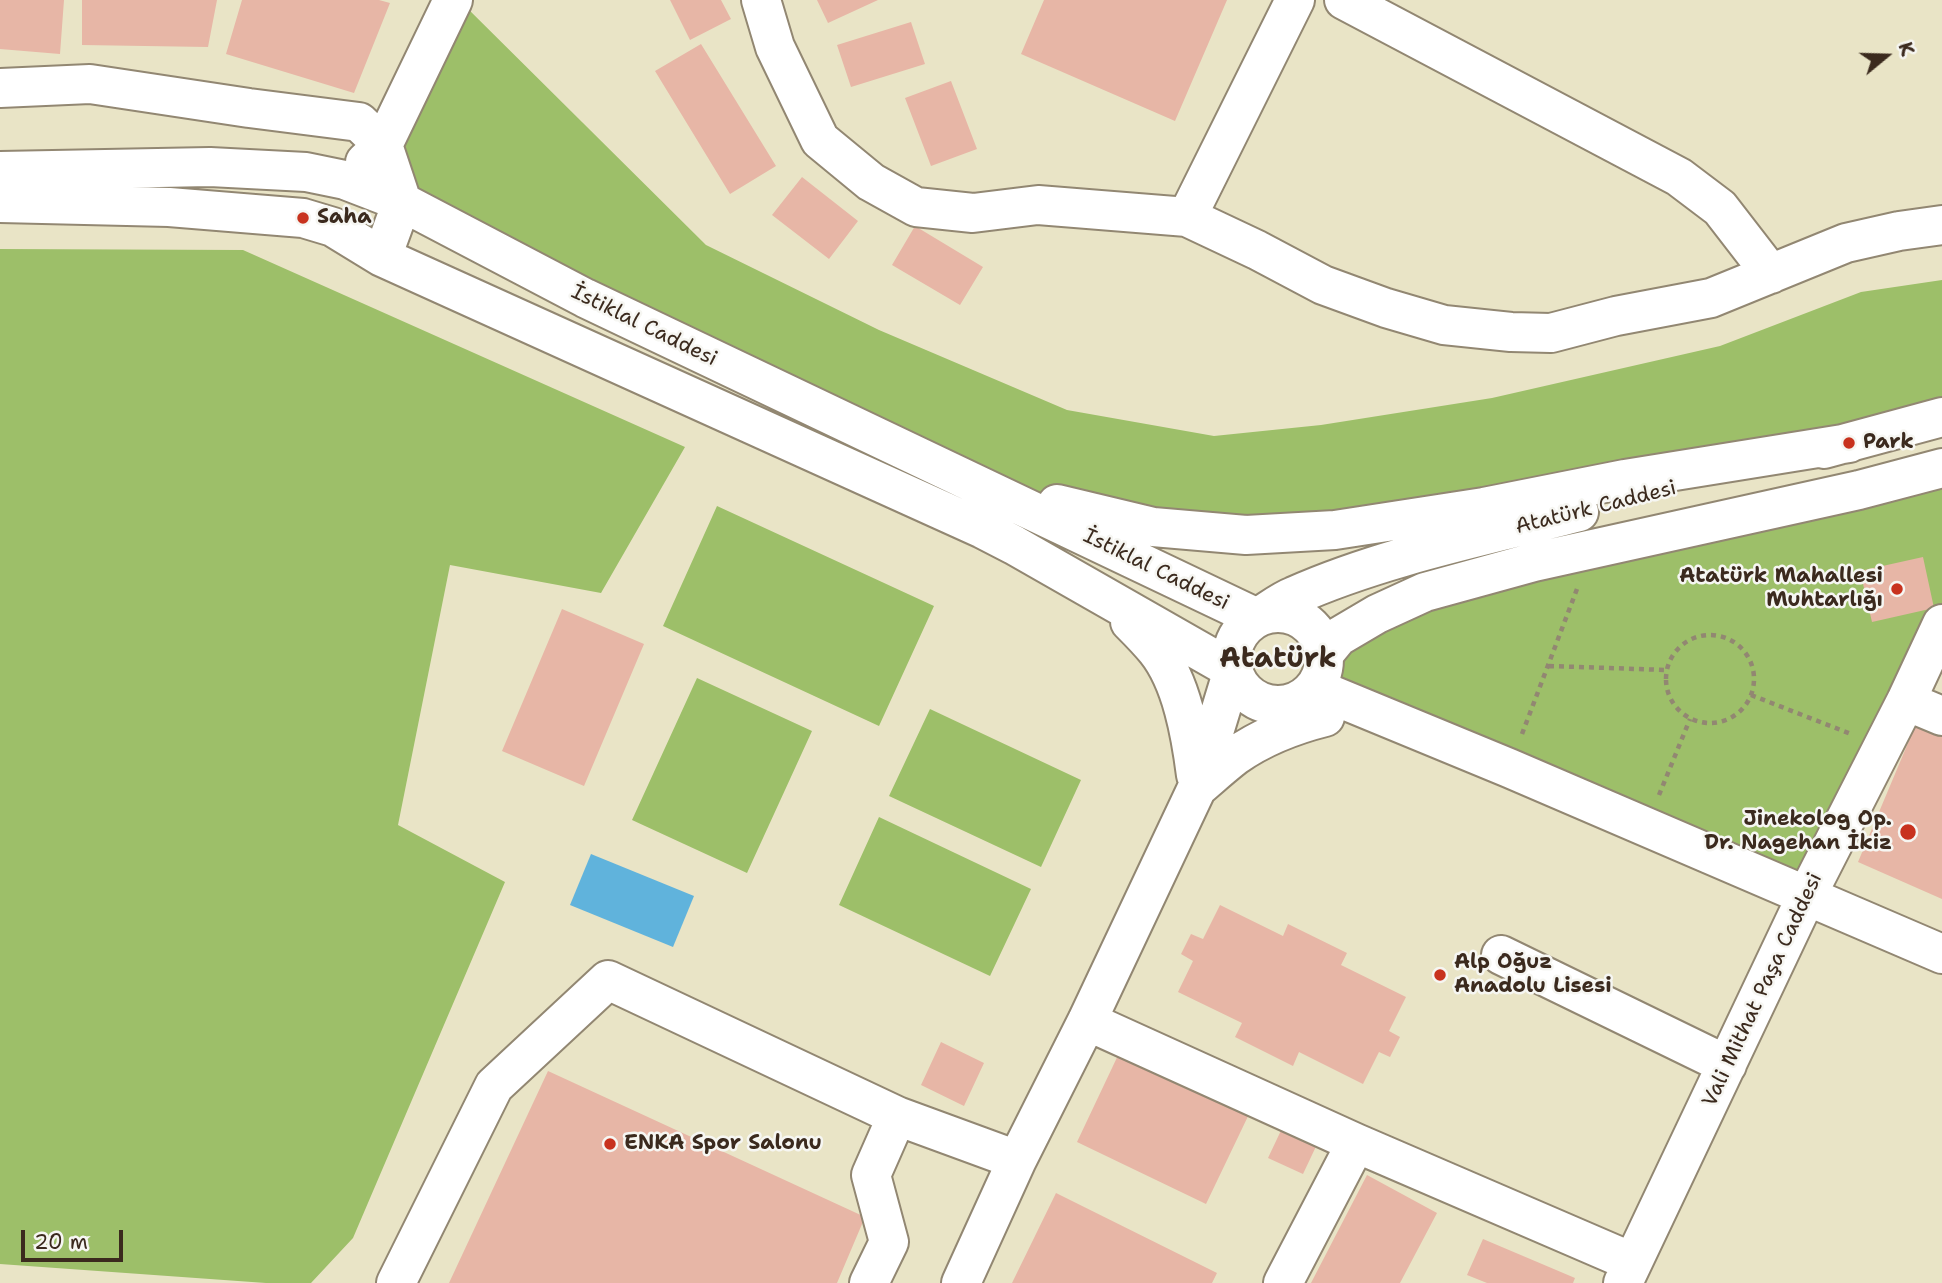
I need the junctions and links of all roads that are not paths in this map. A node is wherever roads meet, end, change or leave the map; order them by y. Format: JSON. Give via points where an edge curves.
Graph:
{"nodes":[{"id":1,"x":453,"y":0,"type":"edge"},
{"id":2,"x":761,"y":0,"type":"edge"},
{"id":3,"x":1295,"y":0,"type":"edge"},
{"id":4,"x":1344,"y":0,"type":"edge"},
{"id":5,"x":0,"y":88,"type":"edge"},
{"id":6,"x":383,"y":145,"type":"junction"},
{"id":7,"x":0,"y":171,"type":"edge"},
{"id":8,"x":345,"y":180,"type":"junction"},
{"id":9,"x":402,"y":202,"type":"junction"},
{"id":10,"x":0,"y":203,"type":"edge"},
{"id":11,"x":1187,"y":217,"type":"junction"},
{"id":12,"x":1942,"y":225,"type":"edge"},
{"id":13,"x":333,"y":227,"type":"junction"},
{"id":14,"x":382,"y":257,"type":"junction"},
{"id":15,"x":1771,"y":274,"type":"junction"},
{"id":16,"x":1942,"y":417,"type":"edge"},
{"id":17,"x":1849,"y":443,"type":"junction"},
{"id":18,"x":1942,"y":468,"type":"edge"},
{"id":19,"x":953,"y":472,"type":"junction"},
{"id":20,"x":1109,"y":600,"type":"junction"},
{"id":21,"x":1257,"y":618,"type":"junction"},
{"id":22,"x":1942,"y":624,"type":"edge"},
{"id":23,"x":1233,"y":670,"type":"junction"},
{"id":24,"x":1319,"y":671,"type":"junction"},
{"id":25,"x":1906,"y":702,"type":"junction"},
{"id":26,"x":1261,"y":703,"type":"junction"},
{"id":27,"x":1942,"y":716,"type":"edge"},
{"id":28,"x":1413,"y":727,"type":"junction"},
{"id":29,"x":1197,"y":788,"type":"junction"},
{"id":30,"x":1807,"y":895,"type":"junction"},
{"id":31,"x":1942,"y":954,"type":"edge"},
{"id":32,"x":1501,"y":955,"type":"dead end"},
{"id":33,"x":1087,"y":1021,"type":"junction"},
{"id":34,"x":1727,"y":1065,"type":"junction"},
{"id":35,"x":897,"y":1116,"type":"junction"},
{"id":36,"x":1356,"y":1143,"type":"junction"},
{"id":37,"x":1017,"y":1160,"type":"junction"},
{"id":38,"x":1627,"y":1273,"type":"edge"},
{"id":39,"x":396,"y":1283,"type":"edge"},
{"id":40,"x":869,"y":1283,"type":"edge"},
{"id":41,"x":961,"y":1283,"type":"edge"},
{"id":42,"x":1283,"y":1283,"type":"edge"}],
"edges":[{"from":1,"to":6,"type":"street"},
{"from":2,"to":11,"type":"street","via":[[775,47],[820,140],[871,182],[916,207],[973,214],[1038,205]]},
{"from":3,"to":11,"type":"street"},
{"from":4,"to":15,"type":"street","via":[[1679,177],[1720,208]]},
{"from":5,"to":6,"type":"street","via":[[90,84],[359,122]]},
{"from":6,"to":8,"type":"street"},
{"from":6,"to":9,"type":"street"},
{"from":7,"to":8,"type":"street","name":"İstiklal Caddesi","via":[[210,167],[306,172]]},
{"from":8,"to":9,"type":"street","name":"İstiklal Caddesi"},
{"from":8,"to":13,"type":"street"},
{"from":9,"to":14,"type":"street"},
{"from":9,"to":19,"type":"street","name":"İstiklal Caddesi","via":[[584,298]]},
{"from":10,"to":13,"type":"street","name":"İstiklal Caddesi","via":[[169,207],[303,218]]},
{"from":11,"to":15,"type":"street","via":[[1323,285],[1386,308],[1444,325],[1511,332],[1551,333],[1711,298]]},
{"from":12,"to":15,"type":"street","via":[[1846,243]]},
{"from":13,"to":14,"type":"street","name":"İstiklal Caddesi"},
{"from":14,"to":20,"type":"street","name":"İstiklal Caddesi","via":[[983,529]]},
{"from":16,"to":17,"type":"street","name":"Atatürk Caddesi"},
{"from":17,"to":19,"type":"street","via":[[1335,530],[1246,535],[1153,527],[1073,509]]},
{"from":17,"to":21,"type":"street","name":"Atatürk Caddesi","via":[[1397,559],[1291,597]]},
{"from":18,"to":24,"type":"street","name":"Atatürk Caddesi","via":[[1521,565],[1425,592],[1338,637]]},
{"from":19,"to":21,"type":"street","name":"İstiklal Caddesi"},
{"from":20,"to":23,"type":"street","name":"İstiklal Caddesi"},
{"from":20,"to":29,"type":"street","via":[[1158,652],[1171,677],[1189,731]]},
{"from":21,"to":23,"type":"street","name":"İstiklal Caddesi","via":[[1236,640]]},
{"from":21,"to":24,"type":"street","via":[[1288,614],[1314,630],[1322,643]]},
{"from":22,"to":25,"type":"street","name":"Vali Mithat Paşa Caddesi"},
{"from":23,"to":26,"type":"street","name":"İstiklal Caddesi","via":[[1244,690]]},
{"from":23,"to":29,"type":"street"},
{"from":24,"to":26,"type":"street","via":[[1304,698],[1276,706]]},
{"from":24,"to":28,"type":"street"},
{"from":25,"to":27,"type":"street"},
{"from":25,"to":30,"type":"street","name":"Vali Mithat Paşa Caddesi"},
{"from":26,"to":29,"type":"street"},
{"from":28,"to":29,"type":"street","via":[[1330,715],[1278,732],[1237,755]]},
{"from":28,"to":30,"type":"street"},
{"from":29,"to":33,"type":"street"},
{"from":30,"to":31,"type":"street"},
{"from":30,"to":34,"type":"street","name":"Vali Mithat Paşa Caddesi"},
{"from":32,"to":34,"type":"street"},
{"from":33,"to":36,"type":"street"},
{"from":33,"to":37,"type":"street"},
{"from":34,"to":38,"type":"street","name":"Vali Mithat Paşa Caddesi"},
{"from":35,"to":37,"type":"street"},
{"from":35,"to":39,"type":"street","via":[[608,980],[494,1086]]},
{"from":35,"to":40,"type":"street","via":[[871,1175],[889,1242]]},
{"from":36,"to":38,"type":"street"},
{"from":36,"to":42,"type":"street"},
{"from":37,"to":41,"type":"street"}]}
